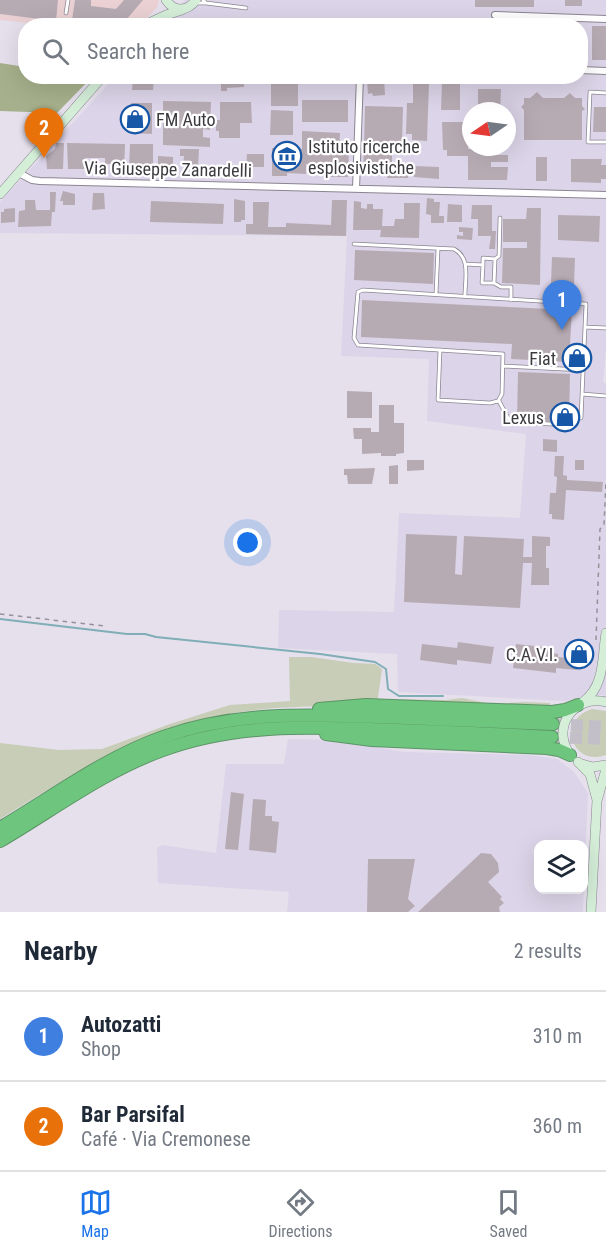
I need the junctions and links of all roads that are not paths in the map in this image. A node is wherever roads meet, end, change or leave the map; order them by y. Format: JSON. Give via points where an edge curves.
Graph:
{"nodes":[{"id":1,"x":68,"y":0,"type":"edge"},
{"id":2,"x":164,"y":0,"type":"edge"},
{"id":3,"x":194,"y":2,"type":"edge"},
{"id":4,"x":205,"y":2,"type":"edge"},
{"id":5,"x":246,"y":8,"type":"dead end"},
{"id":6,"x":183,"y":9,"type":"junction"},
{"id":7,"x":66,"y":13,"type":"dead end"},
{"id":8,"x":495,"y":15,"type":"dead end"},
{"id":9,"x":154,"y":18,"type":"edge"},
{"id":10,"x":160,"y":18,"type":"edge"},
{"id":11,"x":578,"y":18,"type":"edge"},
{"id":12,"x":588,"y":18,"type":"edge"},
{"id":13,"x":606,"y":19,"type":"edge"},
{"id":14,"x":588,"y":70,"type":"edge"},
{"id":15,"x":606,"y":71,"type":"edge"},
{"id":16,"x":96,"y":84,"type":"edge"},
{"id":17,"x":360,"y":84,"type":"edge"},
{"id":18,"x":606,"y":93,"type":"edge"},
{"id":19,"x":606,"y":142,"type":"edge"},
{"id":20,"x":19,"y":173,"type":"junction"},
{"id":21,"x":356,"y":189,"type":"junction"},
{"id":22,"x":0,"y":194,"type":"edge"},
{"id":23,"x":606,"y":195,"type":"edge"},
{"id":24,"x":500,"y":218,"type":"dead end"},
{"id":25,"x":354,"y":244,"type":"dead end"},
{"id":26,"x":438,"y":249,"type":"junction"},
{"id":27,"x":495,"y":258,"type":"junction"},
{"id":28,"x":466,"y":264,"type":"junction"},
{"id":29,"x":483,"y":265,"type":"junction"},
{"id":30,"x":494,"y":283,"type":"junction"},
{"id":31,"x":436,"y":294,"type":"junction"},
{"id":32,"x":465,"y":295,"type":"junction"},
{"id":33,"x":511,"y":300,"type":"junction"},
{"id":34,"x":585,"y":327,"type":"junction"},
{"id":35,"x":606,"y":328,"type":"edge"},
{"id":36,"x":440,"y":350,"type":"junction"},
{"id":37,"x":503,"y":366,"type":"junction"},
{"id":38,"x":583,"y":370,"type":"junction"},
{"id":39,"x":582,"y":394,"type":"junction"},
{"id":40,"x":606,"y":396,"type":"edge"},
{"id":41,"x":498,"y":401,"type":"junction"},
{"id":42,"x":606,"y":633,"type":"edge"},
{"id":43,"x":606,"y":702,"type":"edge"},
{"id":44,"x":578,"y":705,"type":"junction"},
{"id":45,"x":213,"y":723,"type":"junction"},
{"id":46,"x":196,"y":739,"type":"junction"},
{"id":47,"x":574,"y":759,"type":"junction"},
{"id":48,"x":606,"y":767,"type":"edge"},
{"id":49,"x":597,"y":803,"type":"junction"},
{"id":50,"x":0,"y":828,"type":"edge"},
{"id":51,"x":0,"y":841,"type":"edge"},
{"id":52,"x":591,"y":912,"type":"edge"}],
"edges":[{"from":1,"to":7,"type":"lane"},
{"from":2,"to":6,"type":"main road"},
{"from":2,"to":9,"type":"main road"},
{"from":3,"to":4,"type":"lane"},
{"from":3,"to":6,"type":"main road"},
{"from":4,"to":5,"type":"lane"},
{"from":6,"to":10,"type":"main road"},
{"from":8,"to":11,"type":"street"},
{"from":12,"to":13,"type":"street"},
{"from":14,"to":15,"type":"street"},
{"from":16,"to":20,"type":"main road"},
{"from":17,"to":21,"type":"street"},
{"from":18,"to":19,"type":"lane","via":[[591,92],[588,142]]},
{"from":20,"to":21,"type":"street","name":"Via Giuseppe Zanardelli","via":[[40,181]]},
{"from":20,"to":22,"type":"main road"},
{"from":21,"to":23,"type":"street","name":"Via Giuseppe Zanardelli"},
{"from":24,"to":27,"type":"lane","via":[[499,256]]},
{"from":25,"to":26,"type":"lane"},
{"from":26,"to":28,"type":"lane","via":[[460,252]]},
{"from":26,"to":31,"type":"lane"},
{"from":27,"to":29,"type":"lane","via":[[483,258]]},
{"from":27,"to":30,"type":"lane"},
{"from":28,"to":29,"type":"lane"},
{"from":28,"to":32,"type":"lane"},
{"from":29,"to":30,"type":"lane","via":[[482,282]]},
{"from":30,"to":33,"type":"lane","via":[[511,287]]},
{"from":31,"to":32,"type":"lane"},
{"from":31,"to":36,"type":"lane","via":[[360,291],[356,295],[354,339],[361,346]]},
{"from":32,"to":33,"type":"lane"},
{"from":33,"to":34,"type":"lane","via":[[586,304]]},
{"from":34,"to":35,"type":"lane"},
{"from":34,"to":38,"type":"lane"},
{"from":36,"to":37,"type":"lane","via":[[503,354]]},
{"from":36,"to":41,"type":"lane","via":[[438,400]]},
{"from":37,"to":38,"type":"lane"},
{"from":37,"to":41,"type":"lane"},
{"from":38,"to":39,"type":"lane"},
{"from":39,"to":40,"type":"lane"},
{"from":39,"to":41,"type":"lane","via":[[581,418],[572,418],[568,425],[510,421]]},
{"from":42,"to":44,"type":"main road","via":[[598,685]]},
{"from":43,"to":44,"type":"main road","via":[[592,700]]},
{"from":44,"to":45,"type":"highway","via":[[548,712],[352,705],[249,713]]},
{"from":44,"to":47,"type":"main road","via":[[563,726],[563,741]]},
{"from":45,"to":46,"type":"highway","via":[[310,715],[552,730],[291,728]]},
{"from":45,"to":50,"type":"highway","via":[[124,754]]},
{"from":46,"to":47,"type":"highway","via":[[308,732],[366,740],[548,748]]},
{"from":46,"to":51,"type":"highway","via":[[114,772]]},
{"from":47,"to":48,"type":"main road","via":[[593,767]]},
{"from":47,"to":49,"type":"main road","via":[[591,777]]},
{"from":48,"to":49,"type":"main road"},
{"from":49,"to":52,"type":"main road"}]}
